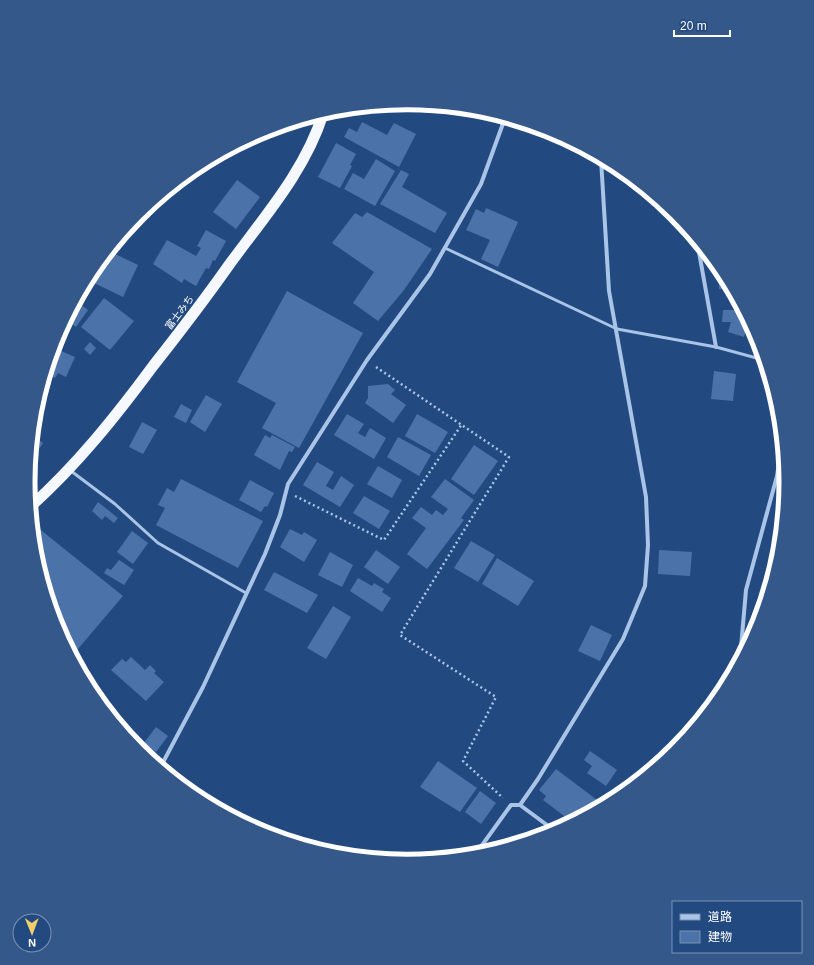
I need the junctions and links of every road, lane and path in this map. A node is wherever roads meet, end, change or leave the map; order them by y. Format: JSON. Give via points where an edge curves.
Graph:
{"nodes":[{"id":1,"x":320,"y":121,"type":"edge"},
{"id":2,"x":503,"y":123,"type":"edge"},
{"id":3,"x":601,"y":165,"type":"edge"},
{"id":4,"x":445,"y":248,"type":"junction"},
{"id":5,"x":699,"y":252,"type":"edge"},
{"id":6,"x":617,"y":328,"type":"junction"},
{"id":7,"x":716,"y":347,"type":"junction"},
{"id":8,"x":757,"y":358,"type":"edge"},
{"id":9,"x":367,"y":360,"type":"junction"},
{"id":10,"x":462,"y":424,"type":"junction"},
{"id":11,"x":778,"y":467,"type":"edge"},
{"id":12,"x":69,"y":469,"type":"junction"},
{"id":13,"x":286,"y":492,"type":"junction"},
{"id":14,"x":36,"y":501,"type":"edge"},
{"id":15,"x":246,"y":593,"type":"junction"},
{"id":16,"x":741,"y":647,"type":"edge"},
{"id":17,"x":163,"y":763,"type":"edge"},
{"id":18,"x":511,"y":805,"type":"junction"},
{"id":19,"x":520,"y":805,"type":"junction"},
{"id":20,"x":549,"y":826,"type":"edge"},
{"id":21,"x":482,"y":847,"type":"edge"}],
"edges":[{"from":1,"to":12,"type":"highway","name":"富士みち","via":[[295,176],[106,429]]},
{"from":2,"to":4,"type":"street","via":[[481,184]]},
{"from":3,"to":6,"type":"street","via":[[609,291]]},
{"from":4,"to":6,"type":"lane"},
{"from":4,"to":9,"type":"street","via":[[430,274]]},
{"from":5,"to":7,"type":"street"},
{"from":6,"to":7,"type":"lane"},
{"from":6,"to":19,"type":"street","via":[[646,497],[648,545],[645,586],[623,638]]},
{"from":7,"to":8,"type":"lane"},
{"from":9,"to":10,"type":"path"},
{"from":9,"to":13,"type":"street","via":[[288,484]]},
{"from":10,"to":13,"type":"path","via":[[384,540]]},
{"from":10,"to":18,"type":"path","via":[[509,457],[400,635],[496,697],[463,761]]},
{"from":11,"to":16,"type":"street","via":[[746,590]]},
{"from":12,"to":14,"type":"highway","name":"富士みち"},
{"from":12,"to":15,"type":"lane","via":[[158,543]]},
{"from":13,"to":15,"type":"street","via":[[265,554]]},
{"from":15,"to":17,"type":"street","via":[[203,687]]},
{"from":18,"to":19,"type":"street"},
{"from":18,"to":21,"type":"street"},
{"from":19,"to":20,"type":"street"}]}
